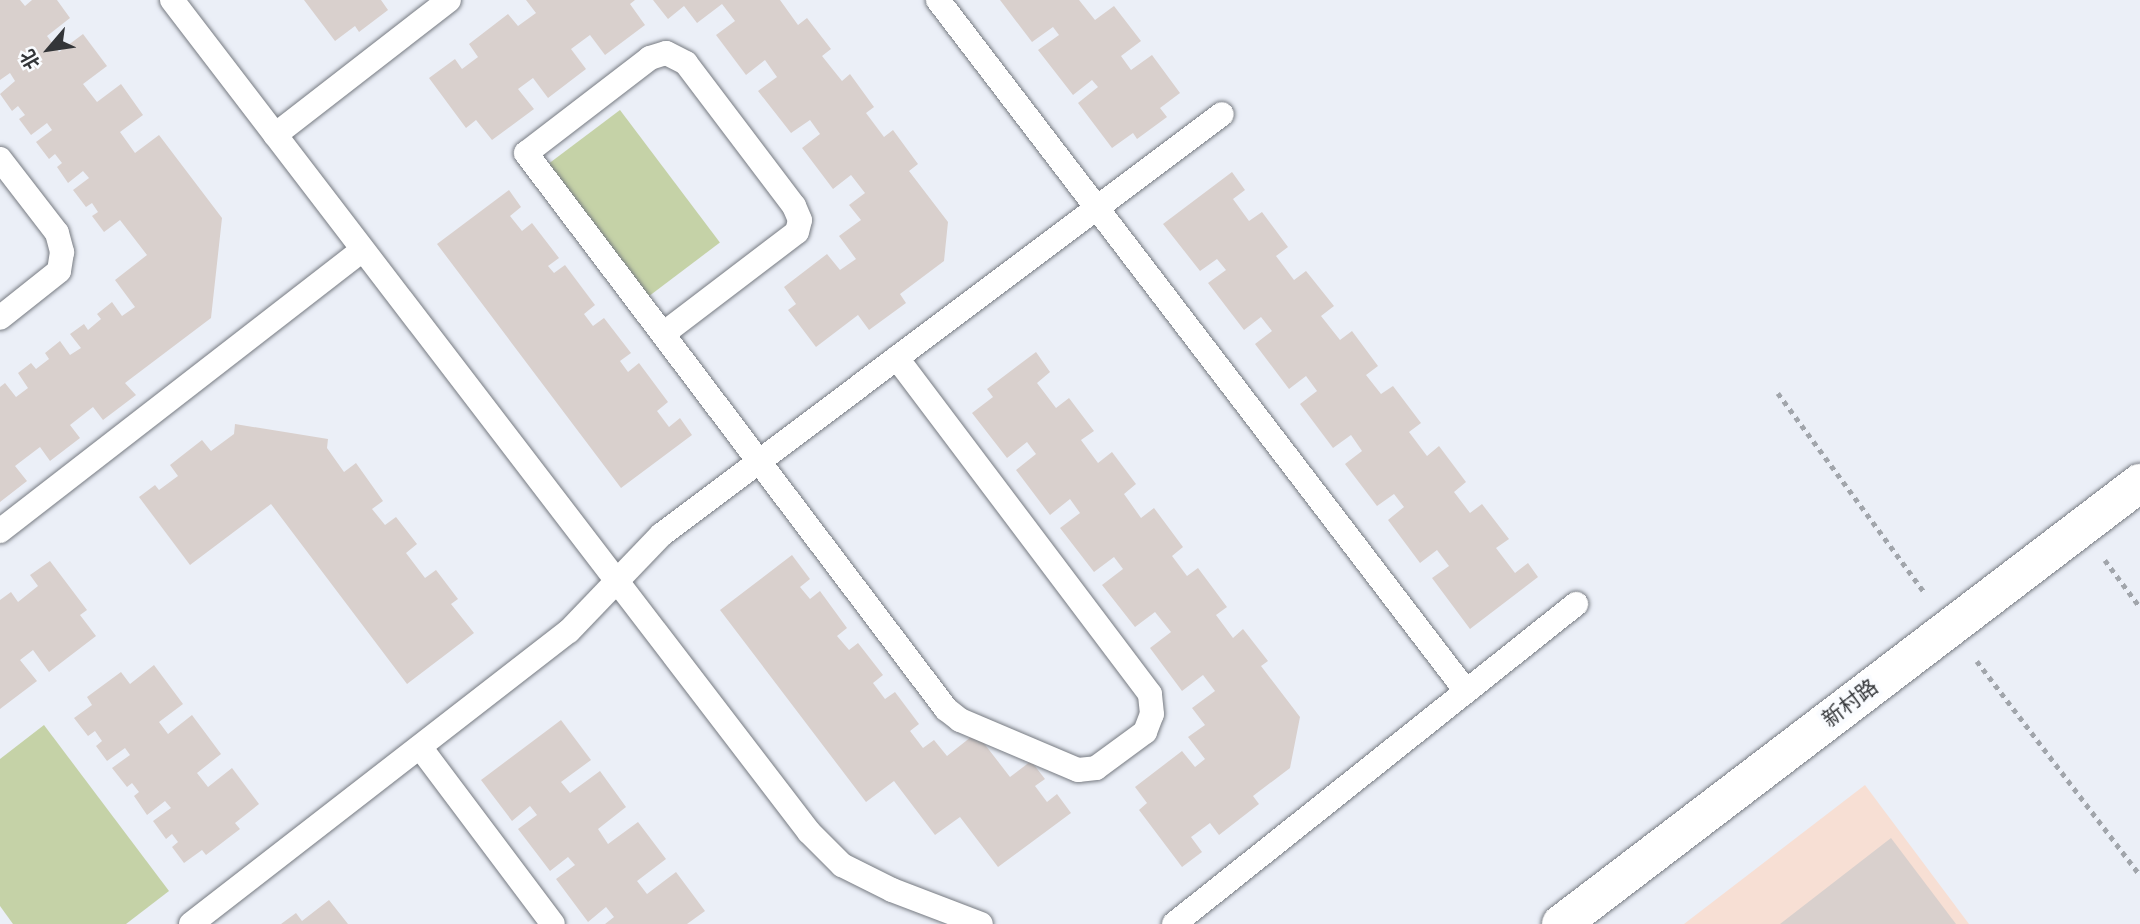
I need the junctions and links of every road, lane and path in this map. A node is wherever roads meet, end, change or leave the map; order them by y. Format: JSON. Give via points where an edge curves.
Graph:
{"nodes":[{"id":1,"x":172,"y":0,"type":"edge"},
{"id":2,"x":449,"y":0,"type":"edge"},
{"id":3,"x":938,"y":0,"type":"edge"},
{"id":4,"x":1222,"y":114,"type":"dead end"},
{"id":5,"x":275,"y":135,"type":"junction"},
{"id":6,"x":0,"y":159,"type":"edge"},
{"id":7,"x":1097,"y":208,"type":"junction"},
{"id":8,"x":362,"y":250,"type":"junction"},
{"id":9,"x":0,"y":317,"type":"edge"},
{"id":10,"x":663,"y":334,"type":"junction"},
{"id":11,"x":897,"y":358,"type":"junction"},
{"id":12,"x":1778,"y":393,"type":"dead end"},
{"id":13,"x":759,"y":462,"type":"junction"},
{"id":14,"x":2140,"y":483,"type":"edge"},
{"id":15,"x":2080,"y":527,"type":"junction"},
{"id":16,"x":0,"y":531,"type":"edge"},
{"id":17,"x":616,"y":582,"type":"junction"},
{"id":18,"x":1576,"y":604,"type":"dead end"},
{"id":19,"x":2140,"y":607,"type":"edge"},
{"id":20,"x":1950,"y":627,"type":"junction"},
{"id":21,"x":1466,"y":691,"type":"junction"},
{"id":22,"x":420,"y":747,"type":"junction"},
{"id":23,"x":2140,"y":874,"type":"edge"},
{"id":24,"x":191,"y":924,"type":"edge"},
{"id":25,"x":553,"y":924,"type":"edge"},
{"id":26,"x":981,"y":924,"type":"edge"},
{"id":27,"x":1174,"y":924,"type":"edge"},
{"id":28,"x":1561,"y":924,"type":"edge"}],
"edges":[{"from":1,"to":5,"type":"lane"},
{"from":2,"to":5,"type":"lane"},
{"from":3,"to":7,"type":"lane"},
{"from":4,"to":7,"type":"lane"},
{"from":5,"to":8,"type":"lane"},
{"from":6,"to":9,"type":"lane","via":[[57,233],[62,252],[59,271]]},
{"from":7,"to":11,"type":"lane"},
{"from":7,"to":21,"type":"lane"},
{"from":8,"to":16,"type":"lane"},
{"from":8,"to":17,"type":"lane"},
{"from":10,"to":10,"type":"lane","via":[[526,153],[650,58],[666,53],[686,63],[800,220],[797,232]]},
{"from":10,"to":13,"type":"lane"},
{"from":11,"to":13,"type":"lane"},
{"from":11,"to":13,"type":"lane","via":[[1150,694],[1152,713],[1144,732],[1096,768],[1078,770],[960,720],[946,709]]},
{"from":12,"to":20,"type":"path"},
{"from":13,"to":17,"type":"lane","via":[[661,536]]},
{"from":14,"to":15,"type":"street","name":"新村路"},
{"from":15,"to":19,"type":"path"},
{"from":15,"to":20,"type":"street","name":"新村路"},
{"from":17,"to":22,"type":"lane","via":[[569,631]]},
{"from":17,"to":26,"type":"lane","via":[[809,832],[842,865]]},
{"from":18,"to":21,"type":"lane"},
{"from":20,"to":23,"type":"path"},
{"from":20,"to":28,"type":"street","name":"新村路"},
{"from":21,"to":27,"type":"lane"},
{"from":22,"to":24,"type":"lane"},
{"from":22,"to":25,"type":"lane"}]}
